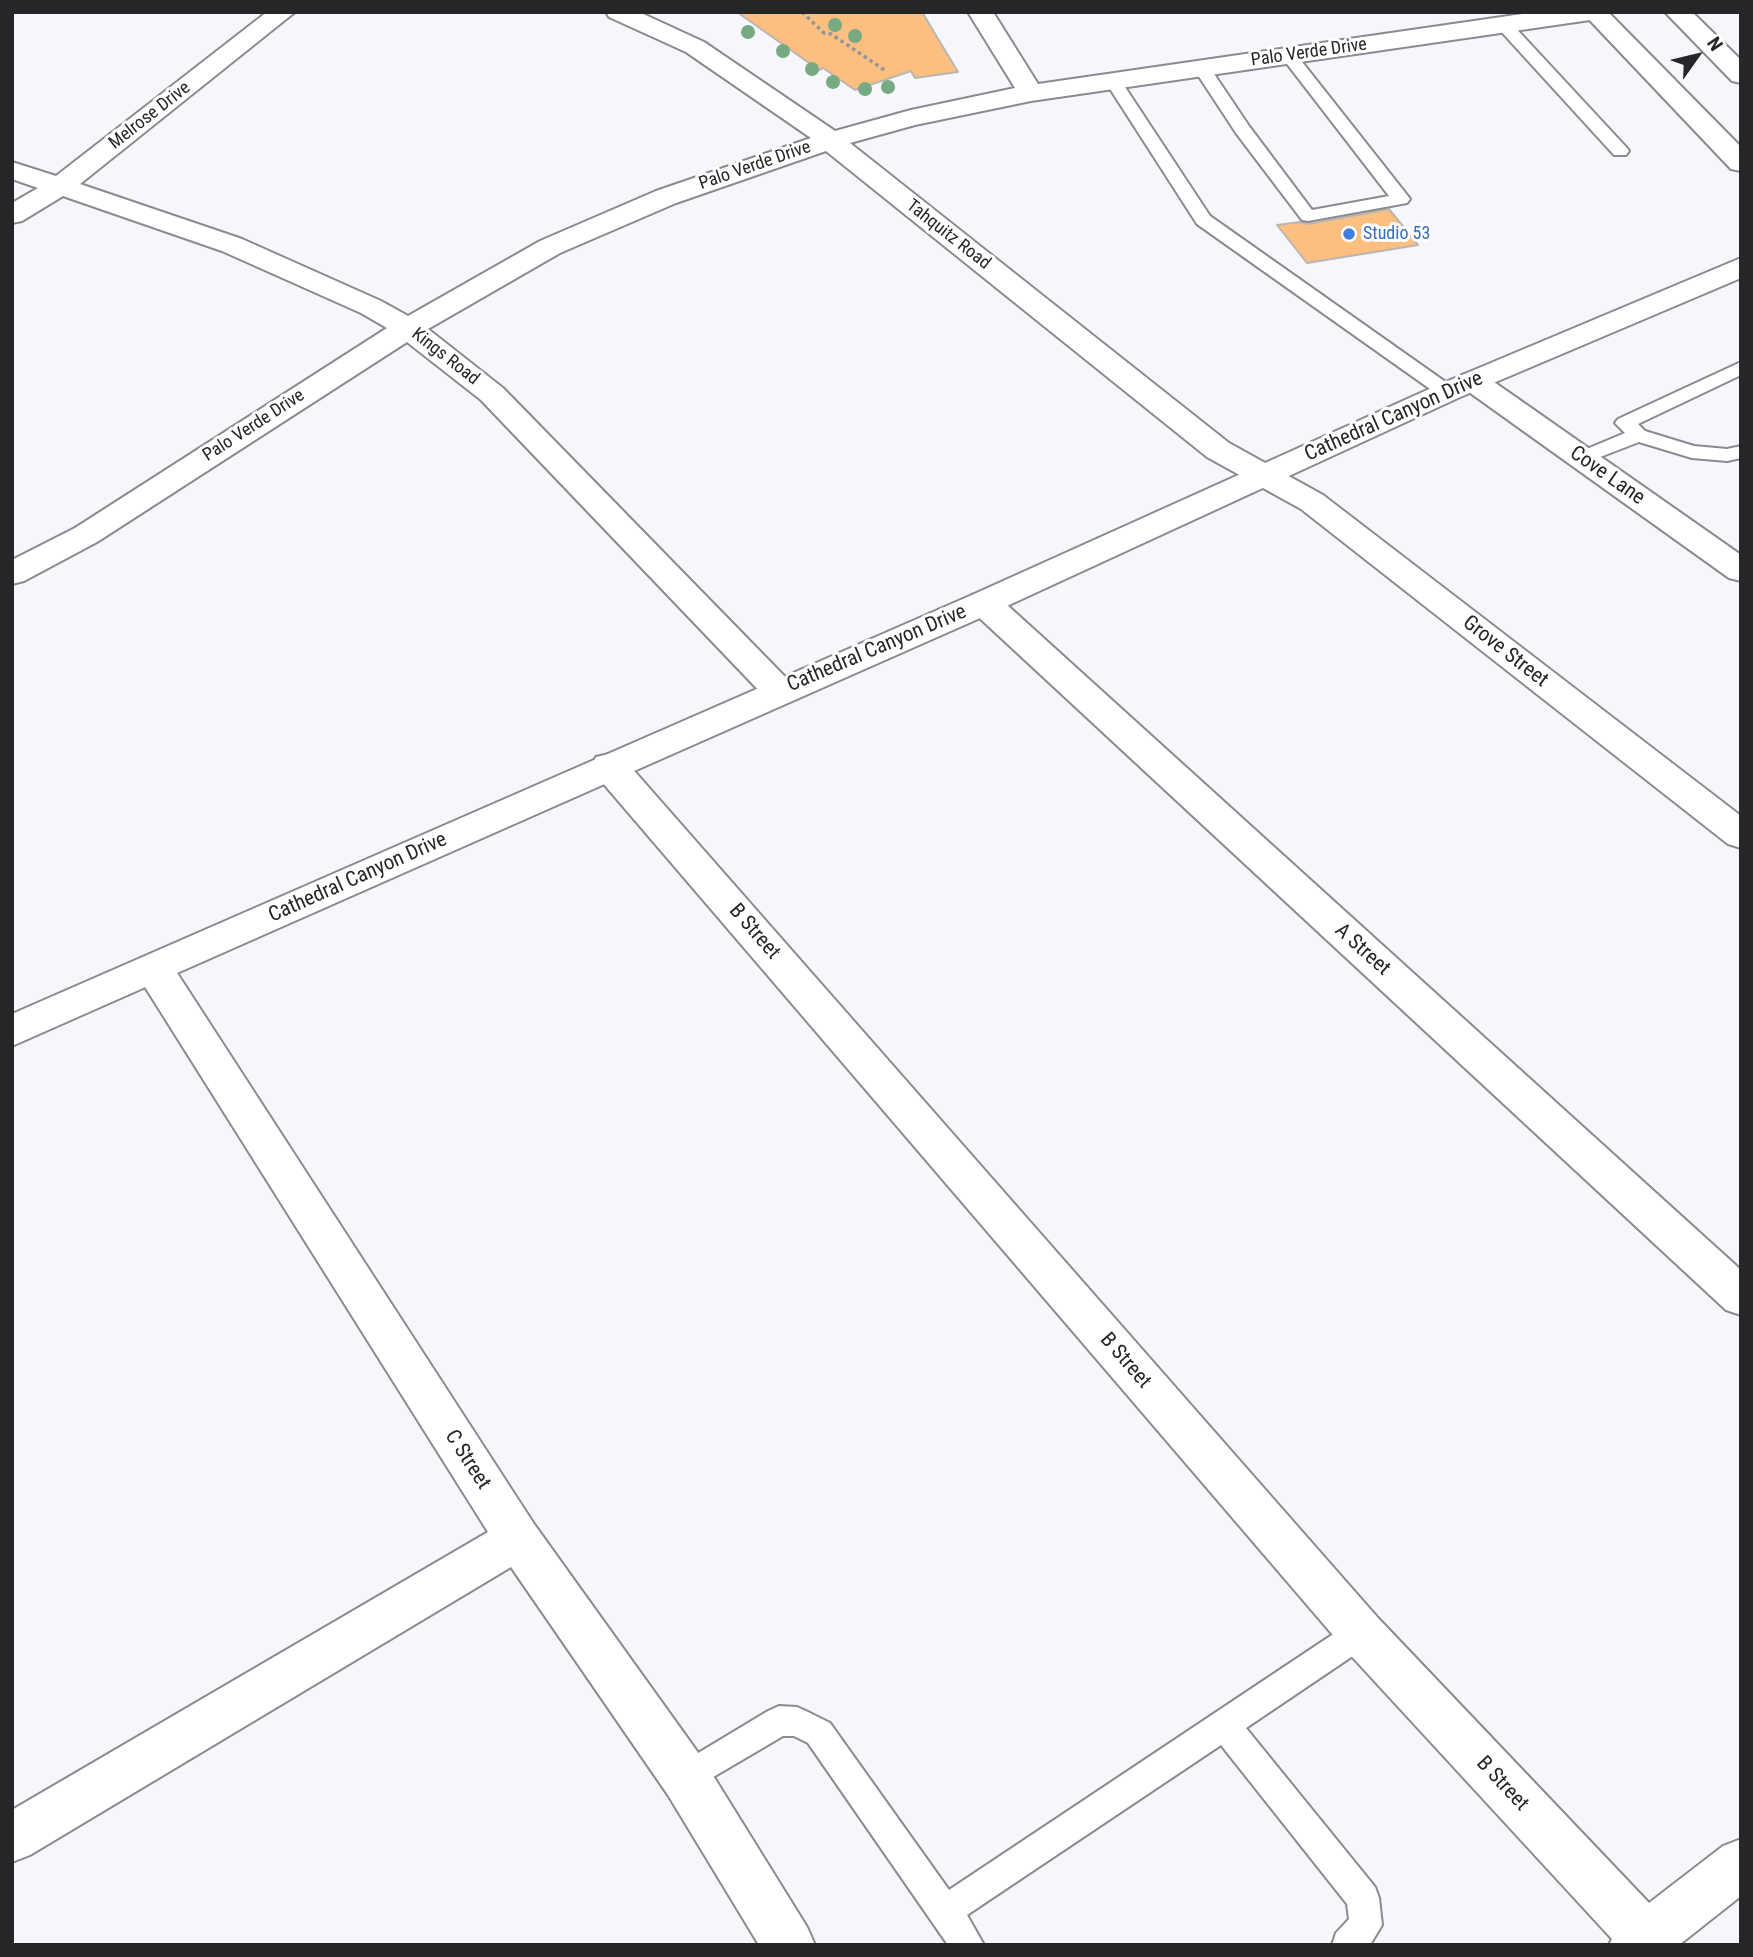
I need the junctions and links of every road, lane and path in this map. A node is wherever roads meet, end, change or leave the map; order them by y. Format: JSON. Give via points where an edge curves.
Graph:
{"nodes":[{"id":1,"x":284,"y":12,"type":"edge"},
{"id":2,"x":618,"y":12,"type":"edge"},
{"id":3,"x":802,"y":12,"type":"edge"},
{"id":4,"x":980,"y":12,"type":"edge"},
{"id":5,"x":1592,"y":12,"type":"edge"},
{"id":6,"x":1677,"y":12,"type":"edge"},
{"id":7,"x":1504,"y":25,"type":"junction"},
{"id":8,"x":1289,"y":56,"type":"junction"},
{"id":9,"x":1202,"y":69,"type":"junction"},
{"id":10,"x":886,"y":71,"type":"dead end"},
{"id":11,"x":1741,"y":75,"type":"edge"},
{"id":12,"x":1113,"y":81,"type":"junction"},
{"id":13,"x":1031,"y":93,"type":"junction"},
{"id":14,"x":829,"y":141,"type":"junction"},
{"id":15,"x":1620,"y":151,"type":"dead end"},
{"id":16,"x":1741,"y":163,"type":"edge"},
{"id":17,"x":12,"y":170,"type":"edge"},
{"id":18,"x":60,"y":187,"type":"junction"},
{"id":19,"x":12,"y":215,"type":"edge"},
{"id":20,"x":1741,"y":267,"type":"edge"},
{"id":21,"x":408,"y":328,"type":"junction"},
{"id":22,"x":1741,"y":368,"type":"edge"},
{"id":23,"x":1460,"y":386,"type":"junction"},
{"id":24,"x":1638,"y":435,"type":"junction"},
{"id":25,"x":1741,"y":452,"type":"edge"},
{"id":26,"x":1582,"y":458,"type":"junction"},
{"id":27,"x":1265,"y":476,"type":"junction"},
{"id":28,"x":1741,"y":571,"type":"edge"},
{"id":29,"x":12,"y":574,"type":"edge"},
{"id":30,"x":984,"y":603,"type":"junction"},
{"id":31,"x":779,"y":691,"type":"junction"},
{"id":32,"x":609,"y":766,"type":"junction"},
{"id":33,"x":1741,"y":835,"type":"edge"},
{"id":34,"x":154,"y":969,"type":"junction"},
{"id":35,"x":12,"y":1031,"type":"edge"},
{"id":36,"x":1741,"y":1297,"type":"edge"},
{"id":37,"x":518,"y":1539,"type":"junction"},
{"id":38,"x":1361,"y":1633,"type":"junction"},
{"id":39,"x":1224,"y":1726,"type":"junction"},
{"id":40,"x":686,"y":1778,"type":"junction"},
{"id":41,"x":12,"y":1838,"type":"edge"},
{"id":42,"x":1741,"y":1864,"type":"edge"},
{"id":43,"x":944,"y":1912,"type":"junction"},
{"id":44,"x":1644,"y":1942,"type":"edge"},
{"id":45,"x":789,"y":1945,"type":"edge"},
{"id":46,"x":968,"y":1945,"type":"edge"},
{"id":47,"x":1348,"y":1945,"type":"edge"}],
"edges":[{"from":1,"to":18,"type":"street","name":"Melrose Drive"},
{"from":2,"to":14,"type":"street","name":"Tahquitz Road","via":[[695,47]]},
{"from":3,"to":10,"type":"path","via":[[824,33]]},
{"from":4,"to":13,"type":"street"},
{"from":5,"to":7,"type":"street","name":"Palo Verde Drive"},
{"from":5,"to":16,"type":"street"},
{"from":6,"to":11,"type":"street"},
{"from":7,"to":8,"type":"street","name":"Palo Verde Drive"},
{"from":7,"to":15,"type":"lane"},
{"from":8,"to":9,"type":"street","name":"Palo Verde Drive"},
{"from":8,"to":9,"type":"lane","via":[[1401,199],[1308,216]]},
{"from":9,"to":12,"type":"street","name":"Palo Verde Drive"},
{"from":12,"to":13,"type":"street","name":"Palo Verde Drive"},
{"from":12,"to":23,"type":"lane","via":[[1203,220]]},
{"from":13,"to":14,"type":"street","name":"Palo Verde Drive"},
{"from":14,"to":21,"type":"street","name":"Palo Verde Drive","via":[[666,197],[550,247]]},
{"from":14,"to":27,"type":"street","name":"Tahquitz Road","via":[[1218,450]]},
{"from":17,"to":18,"type":"street","name":"Kings Road"},
{"from":18,"to":19,"type":"street","name":"Melrose Drive"},
{"from":18,"to":21,"type":"street","name":"Kings Road","via":[[232,245]]},
{"from":20,"to":23,"type":"street","name":"Cathedral Canyon Drive"},
{"from":21,"to":29,"type":"street","name":"Palo Verde Drive","via":[[86,535]]},
{"from":21,"to":31,"type":"street","name":"Kings Road","via":[[492,394]]},
{"from":22,"to":24,"type":"lane","via":[[1625,423]]},
{"from":23,"to":26,"type":"street","name":"Cove Lane"},
{"from":23,"to":27,"type":"street","name":"Cathedral Canyon Drive"},
{"from":24,"to":25,"type":"lane","via":[[1692,452]]},
{"from":24,"to":26,"type":"lane"},
{"from":26,"to":28,"type":"street","name":"Cove Lane"},
{"from":27,"to":30,"type":"street","name":"Cathedral Canyon Drive"},
{"from":27,"to":33,"type":"street","name":"Grove Street","via":[[1312,502]]},
{"from":30,"to":31,"type":"street","name":"Cathedral Canyon Drive"},
{"from":30,"to":36,"type":"street","name":"A Street"},
{"from":31,"to":32,"type":"street","name":"Cathedral Canyon Drive"},
{"from":32,"to":34,"type":"street","name":"Cathedral Canyon Drive"},
{"from":32,"to":38,"type":"street","name":"B Street"},
{"from":34,"to":35,"type":"street","name":"Cathedral Canyon Drive"},
{"from":34,"to":37,"type":"street","name":"C Street"},
{"from":37,"to":40,"type":"street","name":"C Street"},
{"from":37,"to":41,"type":"street"},
{"from":38,"to":39,"type":"lane"},
{"from":38,"to":44,"type":"street","name":"B Street"},
{"from":39,"to":43,"type":"lane"},
{"from":39,"to":47,"type":"lane","via":[[1363,1898],[1366,1925]]},
{"from":40,"to":43,"type":"lane","via":[[779,1720],[797,1721],[819,1733]]},
{"from":40,"to":45,"type":"street","name":"C Street"},
{"from":42,"to":44,"type":"street"},
{"from":43,"to":46,"type":"lane"}]}
